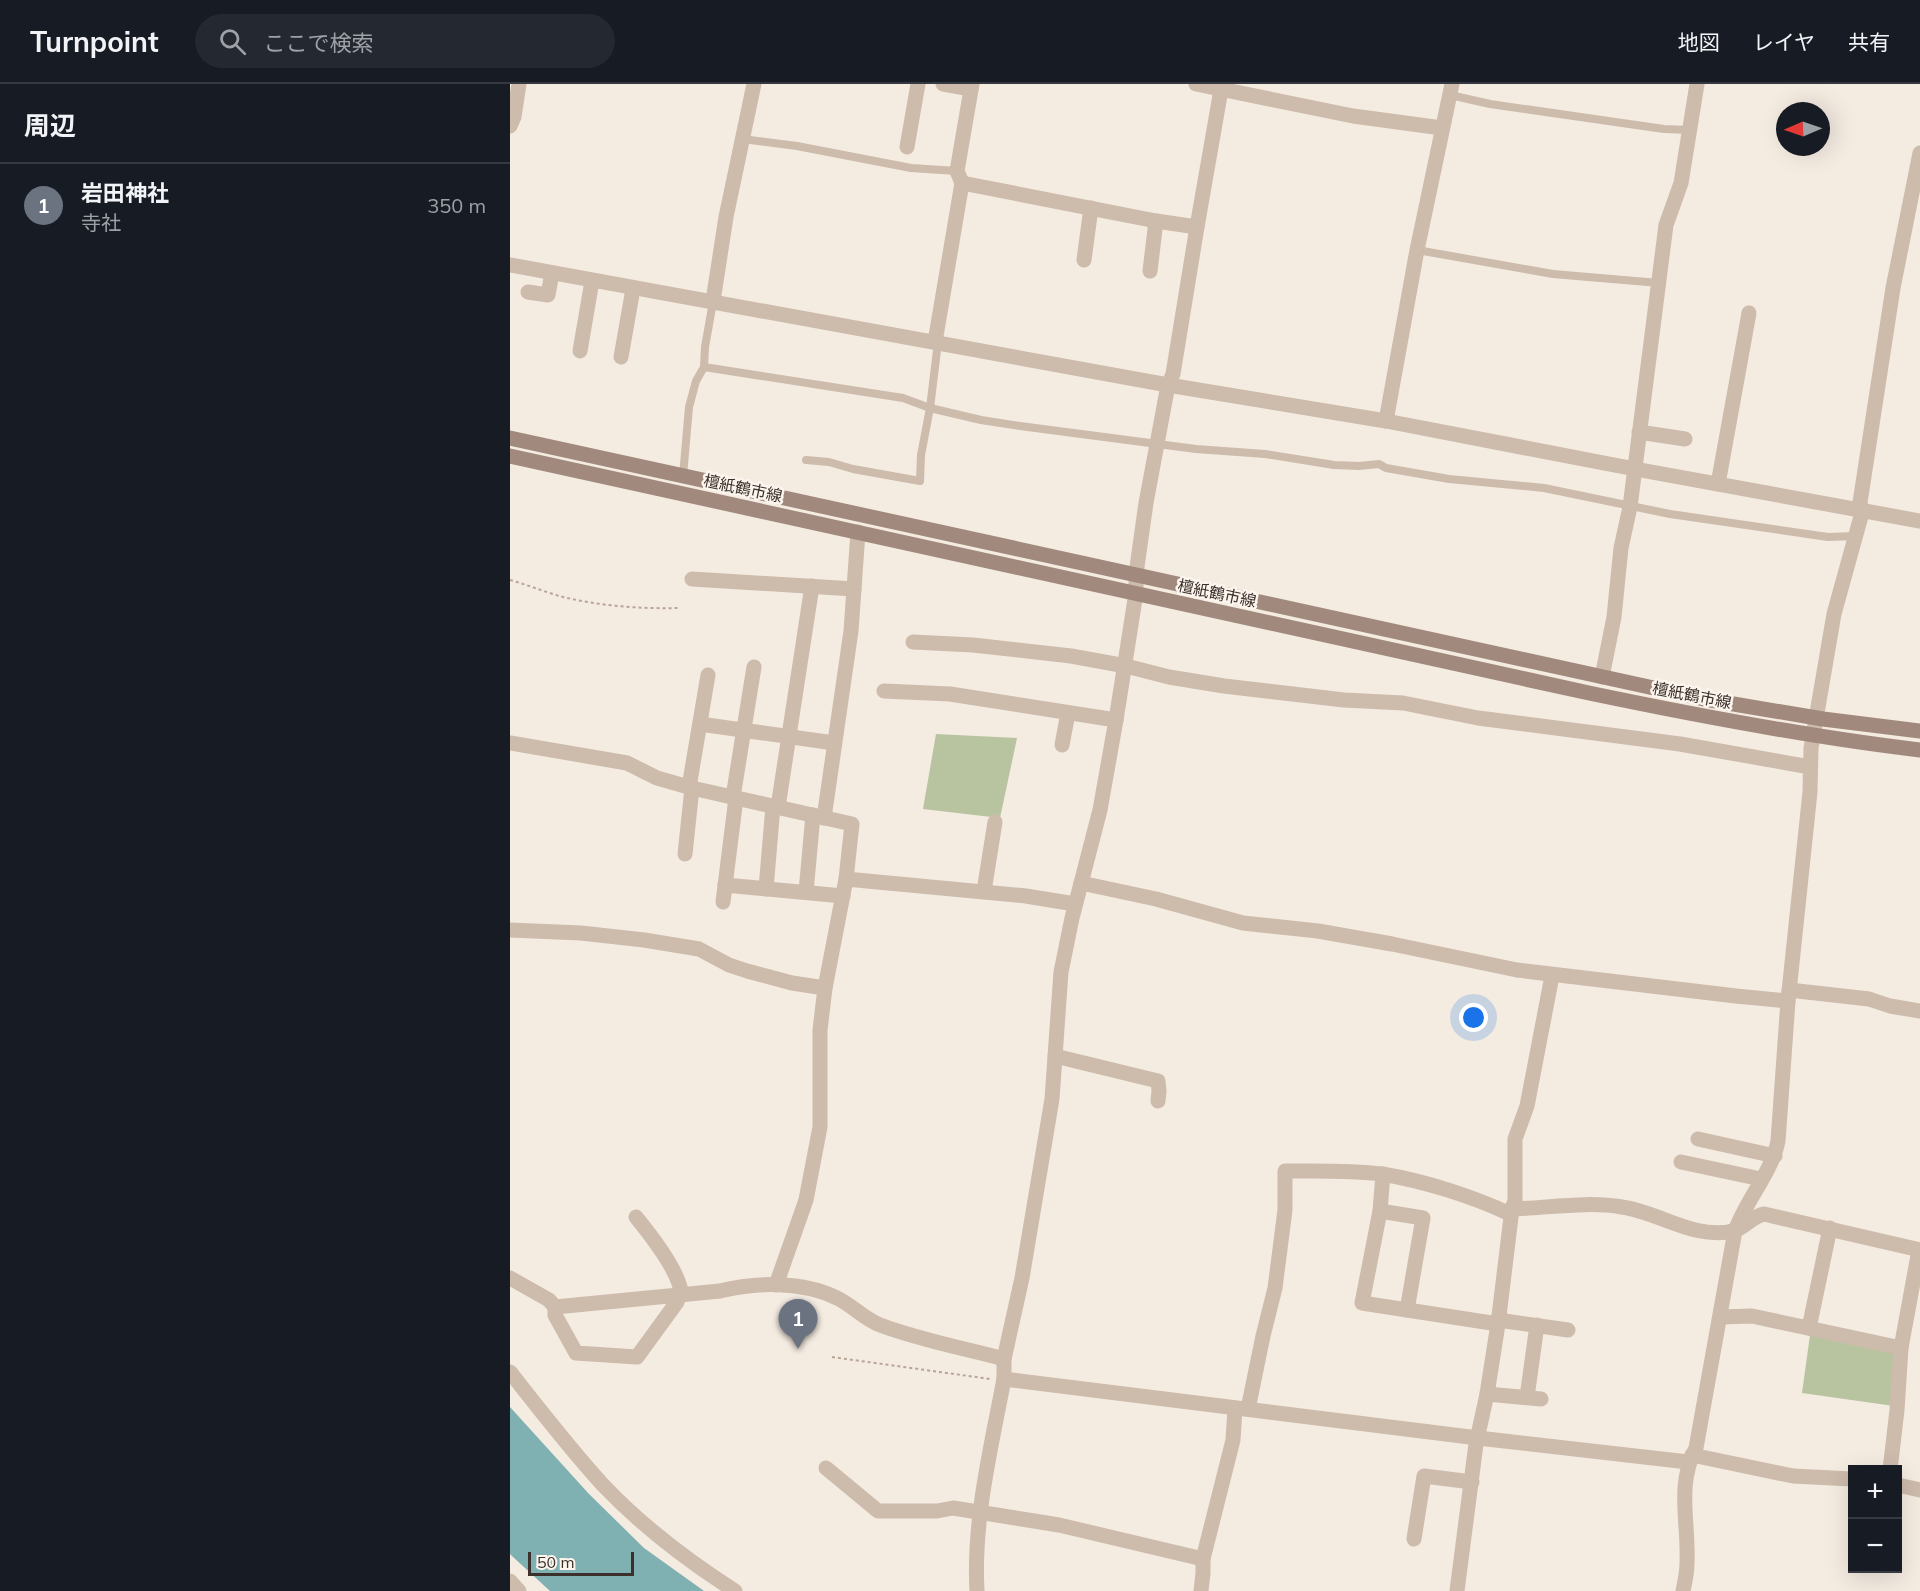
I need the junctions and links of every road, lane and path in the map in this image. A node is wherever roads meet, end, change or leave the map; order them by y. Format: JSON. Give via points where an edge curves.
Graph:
{"nodes":[{"id":1,"x":519,"y":84,"type":"edge"},
{"id":2,"x":754,"y":84,"type":"edge"},
{"id":3,"x":918,"y":84,"type":"edge"},
{"id":4,"x":943,"y":84,"type":"edge"},
{"id":5,"x":1196,"y":84,"type":"edge"},
{"id":6,"x":1697,"y":84,"type":"edge"},
{"id":7,"x":1222,"y":86,"type":"edge"},
{"id":8,"x":972,"y":87,"type":"edge"},
{"id":9,"x":1451,"y":90,"type":"edge"},
{"id":10,"x":510,"y":126,"type":"edge"},
{"id":11,"x":1442,"y":128,"type":"junction"},
{"id":12,"x":1690,"y":130,"type":"junction"},
{"id":13,"x":742,"y":139,"type":"junction"},
{"id":14,"x":907,"y":147,"type":"dead end"},
{"id":15,"x":1920,"y":153,"type":"edge"},
{"id":16,"x":960,"y":177,"type":"junction"},
{"id":17,"x":1091,"y":208,"type":"junction"},
{"id":18,"x":1156,"y":221,"type":"junction"},
{"id":19,"x":1197,"y":227,"type":"junction"},
{"id":20,"x":1417,"y":250,"type":"junction"},
{"id":21,"x":1084,"y":260,"type":"dead end"},
{"id":22,"x":510,"y":266,"type":"edge"},
{"id":23,"x":1150,"y":271,"type":"dead end"},
{"id":24,"x":552,"y":273,"type":"junction"},
{"id":25,"x":592,"y":281,"type":"junction"},
{"id":26,"x":1659,"y":283,"type":"junction"},
{"id":27,"x":633,"y":289,"type":"junction"},
{"id":28,"x":528,"y":292,"type":"dead end"},
{"id":29,"x":713,"y":301,"type":"junction"},
{"id":30,"x":1749,"y":313,"type":"dead end"},
{"id":31,"x":936,"y":342,"type":"junction"},
{"id":32,"x":580,"y":351,"type":"dead end"},
{"id":33,"x":621,"y":357,"type":"dead end"},
{"id":34,"x":704,"y":367,"type":"junction"},
{"id":35,"x":1168,"y":385,"type":"junction"},
{"id":36,"x":930,"y":408,"type":"junction"},
{"id":37,"x":1386,"y":421,"type":"junction"},
{"id":38,"x":1640,"y":432,"type":"junction"},
{"id":39,"x":510,"y":438,"type":"edge"},
{"id":40,"x":1685,"y":439,"type":"dead end"},
{"id":41,"x":1157,"y":444,"type":"junction"},
{"id":42,"x":510,"y":456,"type":"edge"},
{"id":43,"x":806,"y":460,"type":"dead end"},
{"id":44,"x":1635,"y":470,"type":"junction"},
{"id":45,"x":683,"y":476,"type":"junction"},
{"id":46,"x":1718,"y":484,"type":"junction"},
{"id":47,"x":1630,"y":507,"type":"junction"},
{"id":48,"x":1861,"y":509,"type":"junction"},
{"id":49,"x":1920,"y":521,"type":"edge"},
{"id":50,"x":858,"y":532,"type":"junction"},
{"id":51,"x":1856,"y":536,"type":"junction"},
{"id":52,"x":1136,"y":574,"type":"junction"},
{"id":53,"x":692,"y":579,"type":"dead end"},
{"id":54,"x":510,"y":580,"type":"edge"},
{"id":55,"x":812,"y":586,"type":"junction"},
{"id":56,"x":854,"y":589,"type":"junction"},
{"id":57,"x":1136,"y":593,"type":"junction"},
{"id":58,"x":679,"y":608,"type":"dead end"},
{"id":59,"x":913,"y":642,"type":"dead end"},
{"id":60,"x":1126,"y":666,"type":"junction"},
{"id":61,"x":754,"y":667,"type":"dead end"},
{"id":62,"x":708,"y":675,"type":"dead end"},
{"id":63,"x":1602,"y":677,"type":"junction"},
{"id":64,"x":884,"y":691,"type":"dead end"},
{"id":65,"x":1068,"y":713,"type":"junction"},
{"id":66,"x":1816,"y":717,"type":"junction"},
{"id":67,"x":1116,"y":720,"type":"junction"},
{"id":68,"x":700,"y":724,"type":"junction"},
{"id":69,"x":744,"y":730,"type":"junction"},
{"id":70,"x":1920,"y":731,"type":"edge"},
{"id":71,"x":1813,"y":735,"type":"junction"},
{"id":72,"x":788,"y":736,"type":"junction"},
{"id":73,"x":510,"y":743,"type":"edge"},
{"id":74,"x":834,"y":743,"type":"junction"},
{"id":75,"x":1062,"y":745,"type":"dead end"},
{"id":76,"x":1920,"y":750,"type":"edge"},
{"id":77,"x":1810,"y":767,"type":"junction"},
{"id":78,"x":691,"y":787,"type":"junction"},
{"id":79,"x":734,"y":797,"type":"junction"},
{"id":80,"x":776,"y":807,"type":"junction"},
{"id":81,"x":818,"y":817,"type":"junction"},
{"id":82,"x":995,"y":822,"type":"dead end"},
{"id":83,"x":685,"y":854,"type":"dead end"},
{"id":84,"x":846,"y":879,"type":"junction"},
{"id":85,"x":1081,"y":883,"type":"junction"},
{"id":86,"x":725,"y":885,"type":"junction"},
{"id":87,"x":766,"y":889,"type":"junction"},
{"id":88,"x":984,"y":891,"type":"junction"},
{"id":89,"x":806,"y":892,"type":"junction"},
{"id":90,"x":843,"y":896,"type":"junction"},
{"id":91,"x":723,"y":902,"type":"dead end"},
{"id":92,"x":1075,"y":904,"type":"junction"},
{"id":93,"x":510,"y":930,"type":"edge"},
{"id":94,"x":1552,"y":975,"type":"junction"},
{"id":95,"x":825,"y":988,"type":"junction"},
{"id":96,"x":1789,"y":995,"type":"junction"},
{"id":97,"x":1920,"y":1011,"type":"edge"},
{"id":98,"x":1055,"y":1056,"type":"junction"},
{"id":99,"x":1158,"y":1101,"type":"dead end"},
{"id":100,"x":1698,"y":1139,"type":"dead end"},
{"id":101,"x":1775,"y":1156,"type":"junction"},
{"id":102,"x":1681,"y":1162,"type":"dead end"},
{"id":103,"x":1383,"y":1174,"type":"junction"},
{"id":104,"x":1761,"y":1179,"type":"junction"},
{"id":105,"x":1380,"y":1211,"type":"junction"},
{"id":106,"x":1511,"y":1212,"type":"junction"},
{"id":107,"x":636,"y":1217,"type":"dead end"},
{"id":108,"x":1830,"y":1228,"type":"junction"},
{"id":109,"x":1735,"y":1231,"type":"junction"},
{"id":110,"x":1920,"y":1250,"type":"edge"},
{"id":111,"x":510,"y":1278,"type":"edge"},
{"id":112,"x":776,"y":1285,"type":"junction"},
{"id":113,"x":680,"y":1293,"type":"junction"},
{"id":114,"x":555,"y":1307,"type":"junction"},
{"id":115,"x":1407,"y":1310,"type":"junction"},
{"id":116,"x":1720,"y":1317,"type":"junction"},
{"id":117,"x":1498,"y":1322,"type":"junction"},
{"id":118,"x":1537,"y":1326,"type":"junction"},
{"id":119,"x":1809,"y":1328,"type":"junction"},
{"id":120,"x":1568,"y":1330,"type":"dead end"},
{"id":121,"x":1901,"y":1348,"type":"junction"},
{"id":122,"x":832,"y":1357,"type":"dead end"},
{"id":123,"x":1004,"y":1359,"type":"junction"},
{"id":124,"x":510,"y":1372,"type":"edge"},
{"id":125,"x":1004,"y":1378,"type":"junction"},
{"id":126,"x":1487,"y":1394,"type":"junction"},
{"id":127,"x":1242,"y":1408,"type":"junction"},
{"id":128,"x":1478,"y":1438,"type":"junction"},
{"id":129,"x":1690,"y":1458,"type":"junction"},
{"id":130,"x":1891,"y":1465,"type":"edge"},
{"id":131,"x":826,"y":1468,"type":"dead end"},
{"id":132,"x":1848,"y":1479,"type":"edge"},
{"id":133,"x":1472,"y":1482,"type":"junction"},
{"id":134,"x":1902,"y":1486,"type":"edge"},
{"id":135,"x":1920,"y":1490,"type":"edge"},
{"id":136,"x":980,"y":1512,"type":"junction"},
{"id":137,"x":1414,"y":1539,"type":"dead end"},
{"id":138,"x":1203,"y":1559,"type":"junction"},
{"id":139,"x":510,"y":1581,"type":"edge"},
{"id":140,"x":519,"y":1591,"type":"edge"},
{"id":141,"x":735,"y":1591,"type":"edge"},
{"id":142,"x":977,"y":1591,"type":"edge"},
{"id":143,"x":1201,"y":1591,"type":"edge"},
{"id":144,"x":1457,"y":1591,"type":"edge"},
{"id":145,"x":1683,"y":1591,"type":"edge"}],
"edges":[{"from":1,"to":10,"type":"street"},
{"from":2,"to":13,"type":"street"},
{"from":3,"to":14,"type":"street"},
{"from":4,"to":8,"type":"street"},
{"from":5,"to":7,"type":"street"},
{"from":6,"to":12,"type":"street"},
{"from":7,"to":11,"type":"street","via":[[1353,116]]},
{"from":7,"to":19,"type":"street"},
{"from":8,"to":16,"type":"street"},
{"from":9,"to":11,"type":"street"},
{"from":9,"to":12,"type":"lane","via":[[1500,106]]},
{"from":11,"to":20,"type":"street"},
{"from":12,"to":26,"type":"street","via":[[1681,183],[1666,225]]},
{"from":13,"to":16,"type":"lane"},
{"from":13,"to":29,"type":"street"},
{"from":15,"to":48,"type":"street","via":[[1893,288]]},
{"from":16,"to":17,"type":"street"},
{"from":16,"to":31,"type":"street"},
{"from":17,"to":18,"type":"street"},
{"from":17,"to":21,"type":"street"},
{"from":18,"to":19,"type":"street"},
{"from":18,"to":23,"type":"street"},
{"from":19,"to":35,"type":"street"},
{"from":20,"to":26,"type":"lane","via":[[1553,274]]},
{"from":20,"to":37,"type":"street"},
{"from":22,"to":24,"type":"street"},
{"from":24,"to":25,"type":"street"},
{"from":24,"to":28,"type":"street","via":[[548,295]]},
{"from":25,"to":27,"type":"street"},
{"from":25,"to":32,"type":"street"},
{"from":26,"to":38,"type":"street"},
{"from":27,"to":29,"type":"street"},
{"from":27,"to":33,"type":"street"},
{"from":29,"to":31,"type":"street"},
{"from":29,"to":34,"type":"lane"},
{"from":30,"to":46,"type":"street"},
{"from":31,"to":35,"type":"street"},
{"from":31,"to":36,"type":"lane"},
{"from":34,"to":36,"type":"lane","via":[[903,398]]},
{"from":34,"to":45,"type":"lane","via":[[688,407]]},
{"from":35,"to":37,"type":"street"},
{"from":35,"to":41,"type":"street"},
{"from":36,"to":41,"type":"lane","via":[[981,420]]},
{"from":36,"to":43,"type":"lane","via":[[920,481]]},
{"from":37,"to":44,"type":"street"},
{"from":38,"to":40,"type":"street"},
{"from":38,"to":44,"type":"street"},
{"from":39,"to":45,"type":"main road","name":"檀紙鶴市線"},
{"from":41,"to":47,"type":"lane","via":[[1334,465],[1379,464],[1449,479],[1544,488]]},
{"from":41,"to":52,"type":"street"},
{"from":42,"to":50,"type":"main road","name":"檀紙鶴市線"},
{"from":44,"to":46,"type":"street"},
{"from":44,"to":47,"type":"street"},
{"from":45,"to":52,"type":"main road","name":"檀紙鶴市線"},
{"from":46,"to":48,"type":"street"},
{"from":47,"to":51,"type":"lane","via":[[1811,534]]},
{"from":47,"to":63,"type":"street"},
{"from":48,"to":49,"type":"street"},
{"from":48,"to":51,"type":"street"},
{"from":50,"to":56,"type":"street"},
{"from":50,"to":57,"type":"main road","name":"檀紙鶴市線"},
{"from":51,"to":66,"type":"street","via":[[1834,614]]},
{"from":52,"to":57,"type":"street"},
{"from":52,"to":63,"type":"main road","name":"檀紙鶴市線"},
{"from":53,"to":55,"type":"street"},
{"from":54,"to":58,"type":"path","via":[[594,603]]},
{"from":55,"to":56,"type":"street"},
{"from":55,"to":72,"type":"street"},
{"from":56,"to":74,"type":"street"},
{"from":57,"to":60,"type":"street"},
{"from":57,"to":71,"type":"main road","name":"檀紙鶴市線","via":[[1622,700]]},
{"from":59,"to":60,"type":"street","via":[[1071,656]]},
{"from":60,"to":67,"type":"street"},
{"from":60,"to":77,"type":"street","via":[[1224,686],[1403,703],[1478,718],[1680,744]]},
{"from":61,"to":69,"type":"street"},
{"from":62,"to":68,"type":"street"},
{"from":63,"to":66,"type":"main road","name":"檀紙鶴市線"},
{"from":64,"to":65,"type":"street","via":[[950,694]]},
{"from":65,"to":67,"type":"street"},
{"from":65,"to":75,"type":"street"},
{"from":66,"to":70,"type":"main road","name":"檀紙鶴市線"},
{"from":66,"to":71,"type":"street"},
{"from":67,"to":85,"type":"street","via":[[1100,810]]},
{"from":68,"to":69,"type":"street"},
{"from":68,"to":78,"type":"street"},
{"from":69,"to":72,"type":"street"},
{"from":69,"to":79,"type":"street"},
{"from":71,"to":76,"type":"main road","name":"檀紙鶴市線"},
{"from":71,"to":77,"type":"street"},
{"from":72,"to":74,"type":"street"},
{"from":72,"to":80,"type":"street"},
{"from":73,"to":78,"type":"street","via":[[627,763],[657,778]]},
{"from":74,"to":81,"type":"street"},
{"from":77,"to":96,"type":"street"},
{"from":78,"to":79,"type":"street"},
{"from":78,"to":83,"type":"street"},
{"from":79,"to":80,"type":"street"},
{"from":79,"to":86,"type":"street"},
{"from":80,"to":81,"type":"street"},
{"from":80,"to":87,"type":"street"},
{"from":81,"to":84,"type":"street","via":[[852,824]]},
{"from":81,"to":89,"type":"street"},
{"from":82,"to":88,"type":"street"},
{"from":84,"to":88,"type":"street"},
{"from":84,"to":90,"type":"street"},
{"from":85,"to":92,"type":"street"},
{"from":85,"to":94,"type":"street","via":[[1242,923],[1318,931]]},
{"from":86,"to":87,"type":"street"},
{"from":86,"to":91,"type":"street"},
{"from":87,"to":89,"type":"street"},
{"from":88,"to":92,"type":"street"},
{"from":89,"to":90,"type":"street"},
{"from":90,"to":95,"type":"street"},
{"from":92,"to":98,"type":"street","via":[[1061,972]]},
{"from":93,"to":95,"type":"street","via":[[581,933],[699,949],[747,971]]},
{"from":94,"to":96,"type":"street"},
{"from":94,"to":106,"type":"street","via":[[1527,1106],[1515,1139],[1515,1201]]},
{"from":95,"to":112,"type":"street","via":[[820,1030],[820,1127],[806,1200]]},
{"from":96,"to":97,"type":"street","via":[[1869,999]]},
{"from":96,"to":101,"type":"street"},
{"from":98,"to":99,"type":"street","via":[[1158,1081]]},
{"from":98,"to":123,"type":"street","via":[[1022,1278]]},
{"from":100,"to":101,"type":"street"},
{"from":101,"to":104,"type":"street"},
{"from":102,"to":104,"type":"street"},
{"from":103,"to":105,"type":"street"},
{"from":103,"to":106,"type":"street"},
{"from":103,"to":127,"type":"street","via":[[1285,1171],[1285,1210],[1275,1287]]},
{"from":104,"to":109,"type":"street"},
{"from":105,"to":115,"type":"street","via":[[1423,1218]]},
{"from":105,"to":115,"type":"street","via":[[1362,1303]]},
{"from":106,"to":109,"type":"street","via":[[1623,1207],[1709,1233]]},
{"from":106,"to":117,"type":"street"},
{"from":107,"to":113,"type":"street","via":[[668,1263]]},
{"from":108,"to":109,"type":"street","via":[[1764,1214]]},
{"from":108,"to":110,"type":"street"},
{"from":108,"to":119,"type":"street"},
{"from":109,"to":116,"type":"street"},
{"from":110,"to":121,"type":"street"},
{"from":111,"to":114,"type":"street"},
{"from":112,"to":113,"type":"street"},
{"from":112,"to":123,"type":"street","via":[[822,1292],[879,1325]]},
{"from":113,"to":114,"type":"street"},
{"from":113,"to":114,"type":"street","via":[[637,1357],[576,1353],[555,1315]]},
{"from":115,"to":117,"type":"street"},
{"from":116,"to":119,"type":"street","via":[[1752,1316]]},
{"from":116,"to":129,"type":"street","via":[[1696,1448]]},
{"from":117,"to":118,"type":"street"},
{"from":117,"to":126,"type":"street"},
{"from":118,"to":120,"type":"street"},
{"from":118,"to":126,"type":"street","via":[[1534,1398]]},
{"from":119,"to":121,"type":"street"},
{"from":121,"to":130,"type":"street"},
{"from":122,"to":125,"type":"path"},
{"from":123,"to":125,"type":"street"},
{"from":124,"to":141,"type":"street","via":[[604,1486],[643,1523]]},
{"from":125,"to":127,"type":"street"},
{"from":125,"to":136,"type":"street"},
{"from":126,"to":128,"type":"street"},
{"from":127,"to":128,"type":"street"},
{"from":127,"to":138,"type":"street"},
{"from":128,"to":129,"type":"street"},
{"from":128,"to":133,"type":"street"},
{"from":129,"to":132,"type":"street","via":[[1793,1476]]},
{"from":129,"to":145,"type":"street","via":[[1684,1504],[1687,1563]]},
{"from":131,"to":136,"type":"street","via":[[878,1511],[953,1508]]},
{"from":133,"to":137,"type":"street","via":[[1424,1476]]},
{"from":133,"to":144,"type":"street"},
{"from":134,"to":135,"type":"street"},
{"from":136,"to":138,"type":"street","via":[[1059,1525]]},
{"from":136,"to":142,"type":"street","via":[[975,1559]]},
{"from":138,"to":143,"type":"street"},
{"from":139,"to":140,"type":"street"}]}
